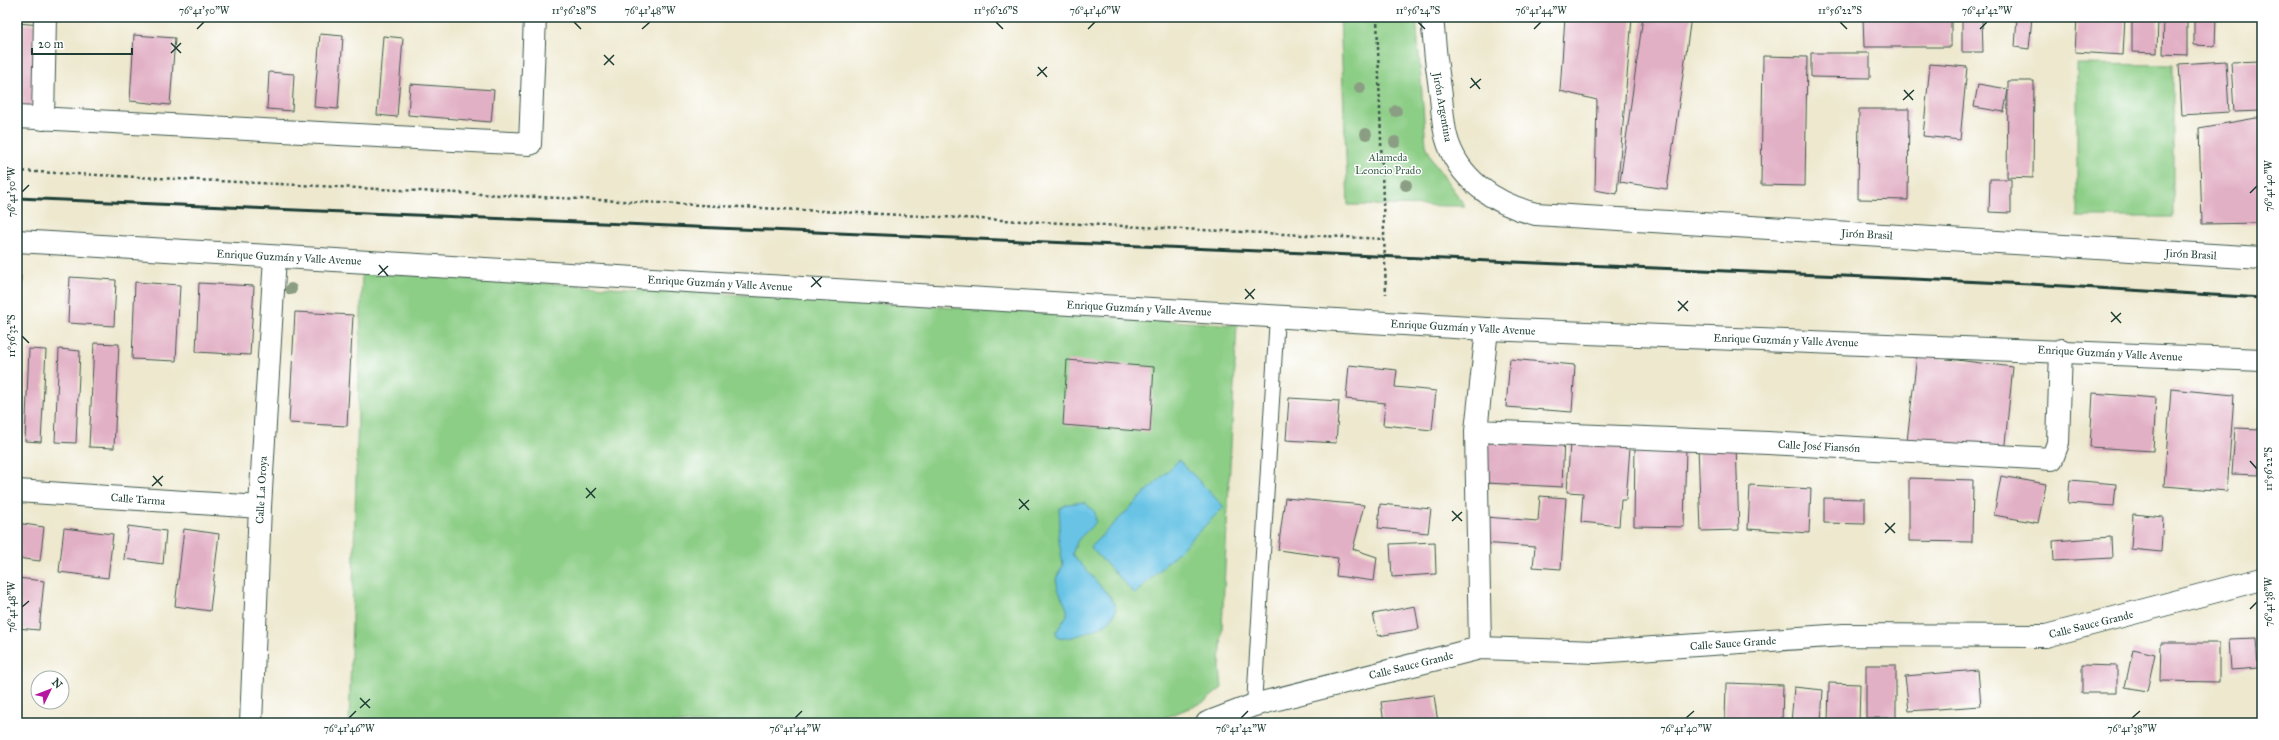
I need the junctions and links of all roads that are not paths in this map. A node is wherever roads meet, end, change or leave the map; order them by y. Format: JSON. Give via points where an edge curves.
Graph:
{"nodes":[{"id":1,"x":45,"y":17,"type":"edge"},
{"id":2,"x":535,"y":17,"type":"edge"},
{"id":3,"x":1432,"y":17,"type":"edge"},
{"id":4,"x":17,"y":118,"type":"edge"},
{"id":5,"x":43,"y":119,"type":"junction"},
{"id":6,"x":1479,"y":188,"type":"joint"},
{"id":7,"x":17,"y":241,"type":"edge"},
{"id":8,"x":275,"y":257,"type":"junction"},
{"id":9,"x":2262,"y":258,"type":"edge"},
{"id":10,"x":1277,"y":316,"type":"junction"},
{"id":11,"x":1487,"y":329,"type":"junction"},
{"id":12,"x":2061,"y":350,"type":"junction"},
{"id":13,"x":2262,"y":360,"type":"edge"},
{"id":14,"x":1476,"y":431,"type":"junction"},
{"id":15,"x":17,"y":491,"type":"edge"},
{"id":16,"x":260,"y":507,"type":"junction"},
{"id":17,"x":2262,"y":580,"type":"edge"},
{"id":18,"x":1480,"y":648,"type":"junction"},
{"id":19,"x":1254,"y":705,"type":"junction"},
{"id":20,"x":251,"y":723,"type":"edge"},
{"id":21,"x":1206,"y":723,"type":"edge"}],
"edges":[{"from":1,"to":5,"type":"street"},
{"from":2,"to":5,"type":"street","via":[[530,144]]},
{"from":3,"to":6,"type":"street","name":"Jirón Argentina","via":[[1446,136],[1457,161]]},
{"from":4,"to":5,"type":"street"},
{"from":6,"to":9,"type":"street","name":"Jirón Brasil","via":[[1515,209],[1536,214]]},
{"from":7,"to":8,"type":"street","name":"Enrique Guzmán y Valle Avenue"},
{"from":8,"to":10,"type":"street","name":"Enrique Guzmán y Valle Avenue"},
{"from":8,"to":16,"type":"street","name":"Calle La Oroya"},
{"from":10,"to":11,"type":"street","name":"Enrique Guzmán y Valle Avenue"},
{"from":10,"to":19,"type":"lane"},
{"from":11,"to":12,"type":"street","name":"Enrique Guzmán y Valle Avenue"},
{"from":11,"to":14,"type":"street"},
{"from":12,"to":13,"type":"street","name":"Enrique Guzmán y Valle Avenue"},
{"from":12,"to":14,"type":"street","name":"Calle José Fiansón","via":[[2058,443],[2052,459],[1768,443]]},
{"from":14,"to":18,"type":"street"},
{"from":15,"to":16,"type":"street","name":"Calle Tarma"},
{"from":16,"to":20,"type":"street","name":"Calle La Oroya"},
{"from":17,"to":18,"type":"street","name":"Calle Sauce Grande","via":[[2046,636],[1844,635],[1595,652]]},
{"from":18,"to":19,"type":"street","name":"Calle Sauce Grande"},
{"from":19,"to":21,"type":"street","name":"Calle Sauce Grande"}]}
